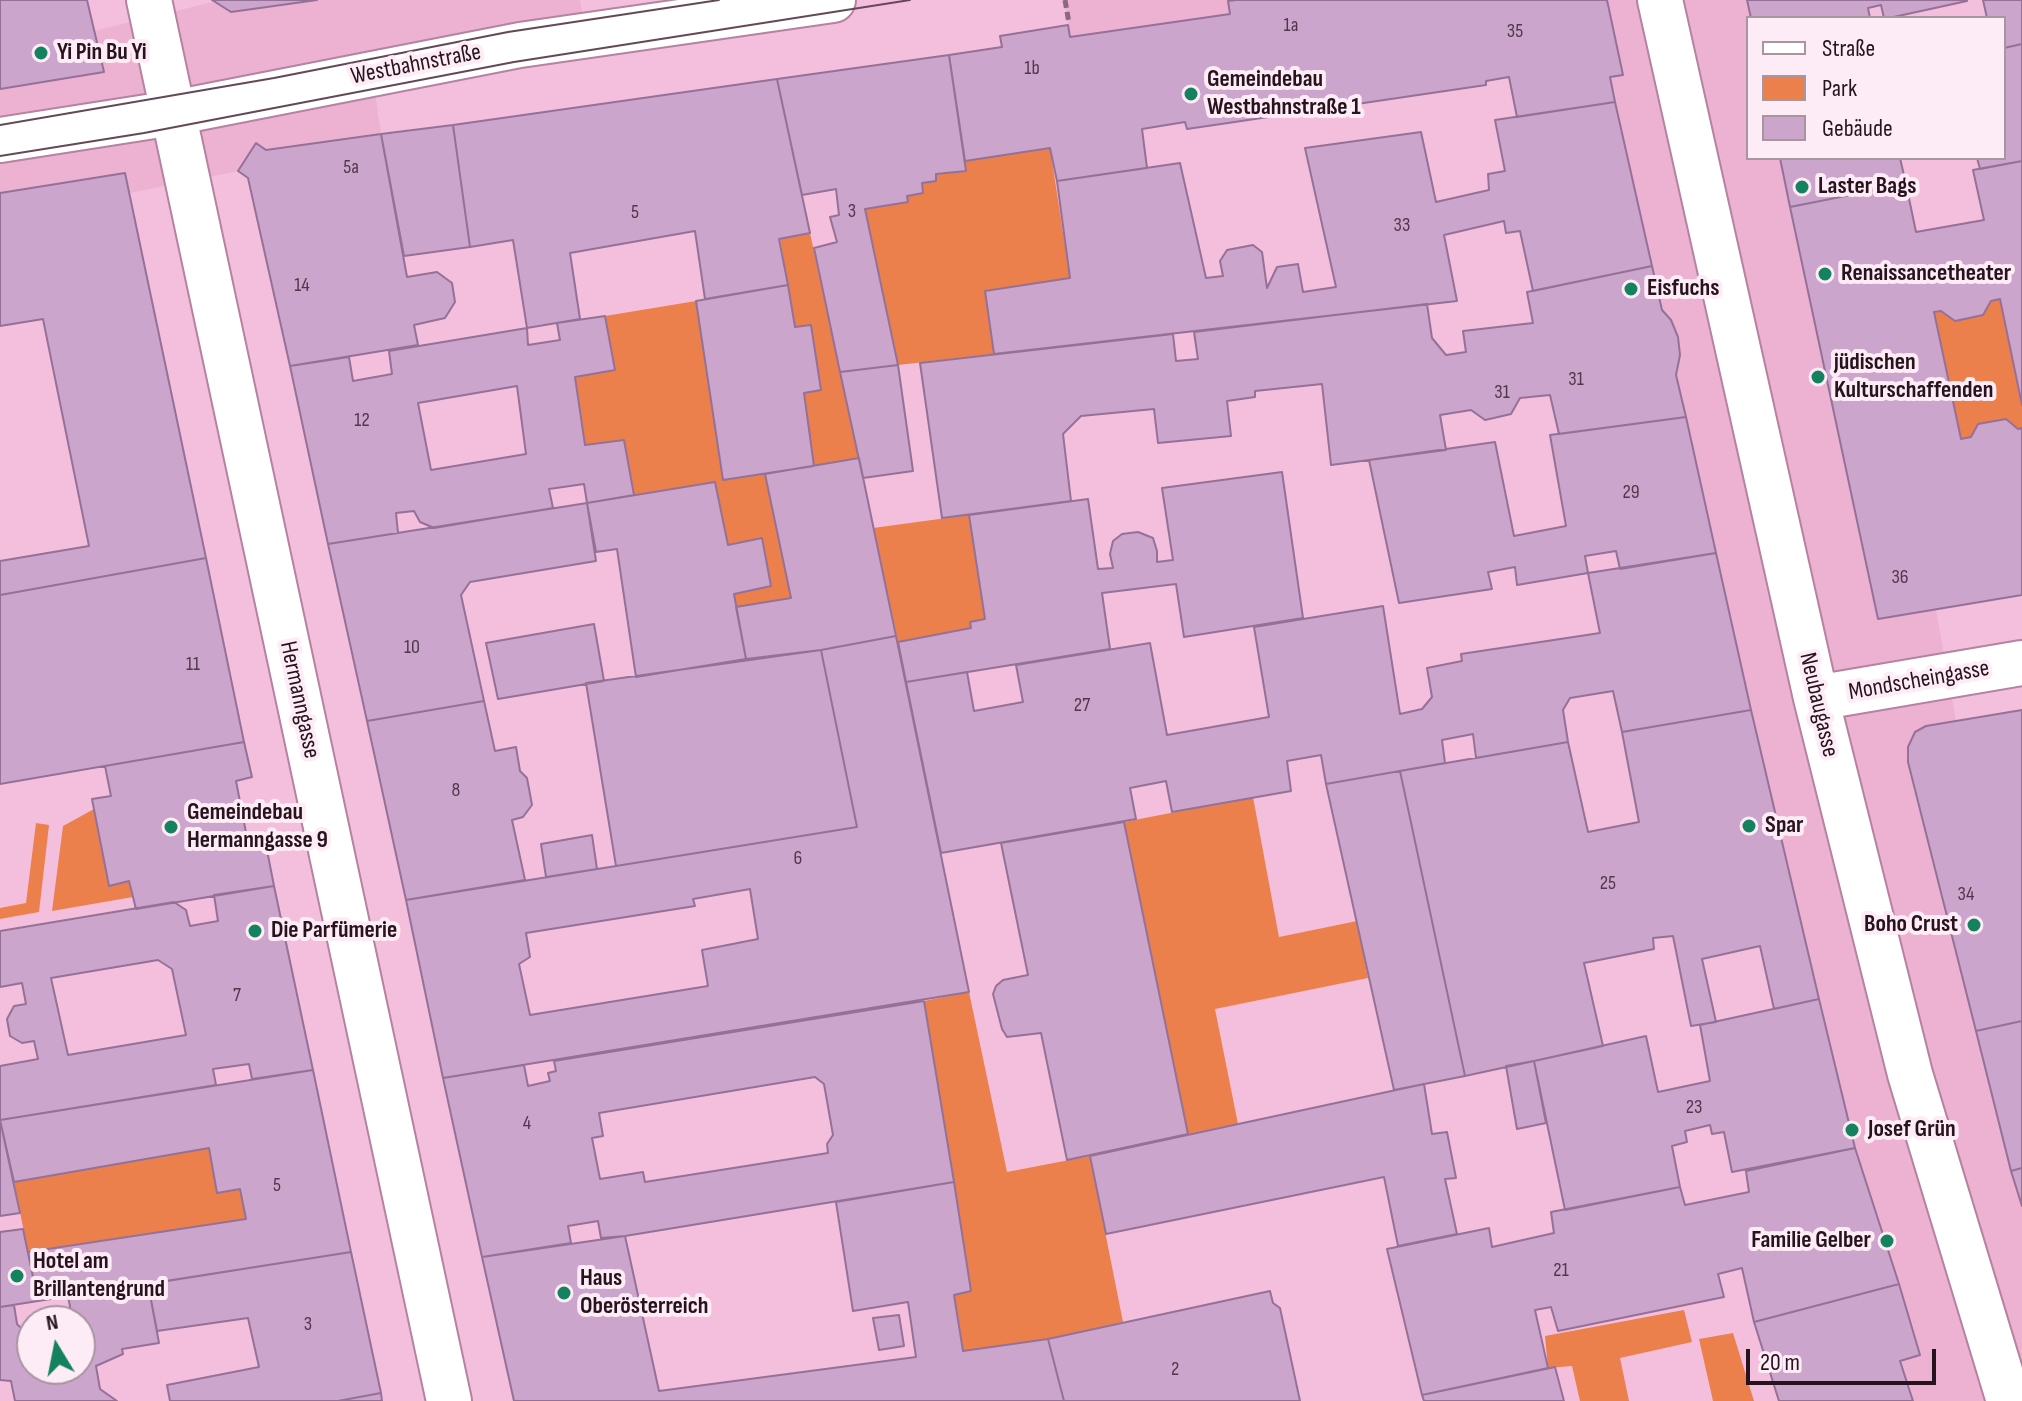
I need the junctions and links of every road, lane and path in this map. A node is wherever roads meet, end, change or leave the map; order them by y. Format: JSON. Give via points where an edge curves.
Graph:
{"nodes":[{"id":1,"x":149,"y":0,"type":"edge"},
{"id":2,"x":833,"y":0,"type":"edge"},
{"id":3,"x":1065,"y":0,"type":"edge"},
{"id":4,"x":1660,"y":0,"type":"edge"},
{"id":5,"x":1069,"y":23,"type":"dead end"},
{"id":6,"x":173,"y":113,"type":"junction"},
{"id":7,"x":0,"y":140,"type":"edge"},
{"id":8,"x":2022,"y":663,"type":"edge"},
{"id":9,"x":1816,"y":698,"type":"junction"},
{"id":10,"x":449,"y":1401,"type":"edge"},
{"id":11,"x":2009,"y":1401,"type":"edge"}],
"edges":[{"from":1,"to":6,"type":"street","name":"Hermanngasse"},
{"from":2,"to":6,"type":"street","name":"Westbahnstraße","via":[[520,45]]},
{"from":3,"to":5,"type":"path"},
{"from":4,"to":9,"type":"street","name":"Neubaugasse"},
{"from":6,"to":7,"type":"street","name":"Westbahnstraße"},
{"from":6,"to":10,"type":"street","name":"Hermanngasse"},
{"from":8,"to":9,"type":"street","name":"Mondscheingasse"},
{"from":9,"to":11,"type":"street","name":"Neubaugasse","via":[[1910,1074]]}]}
